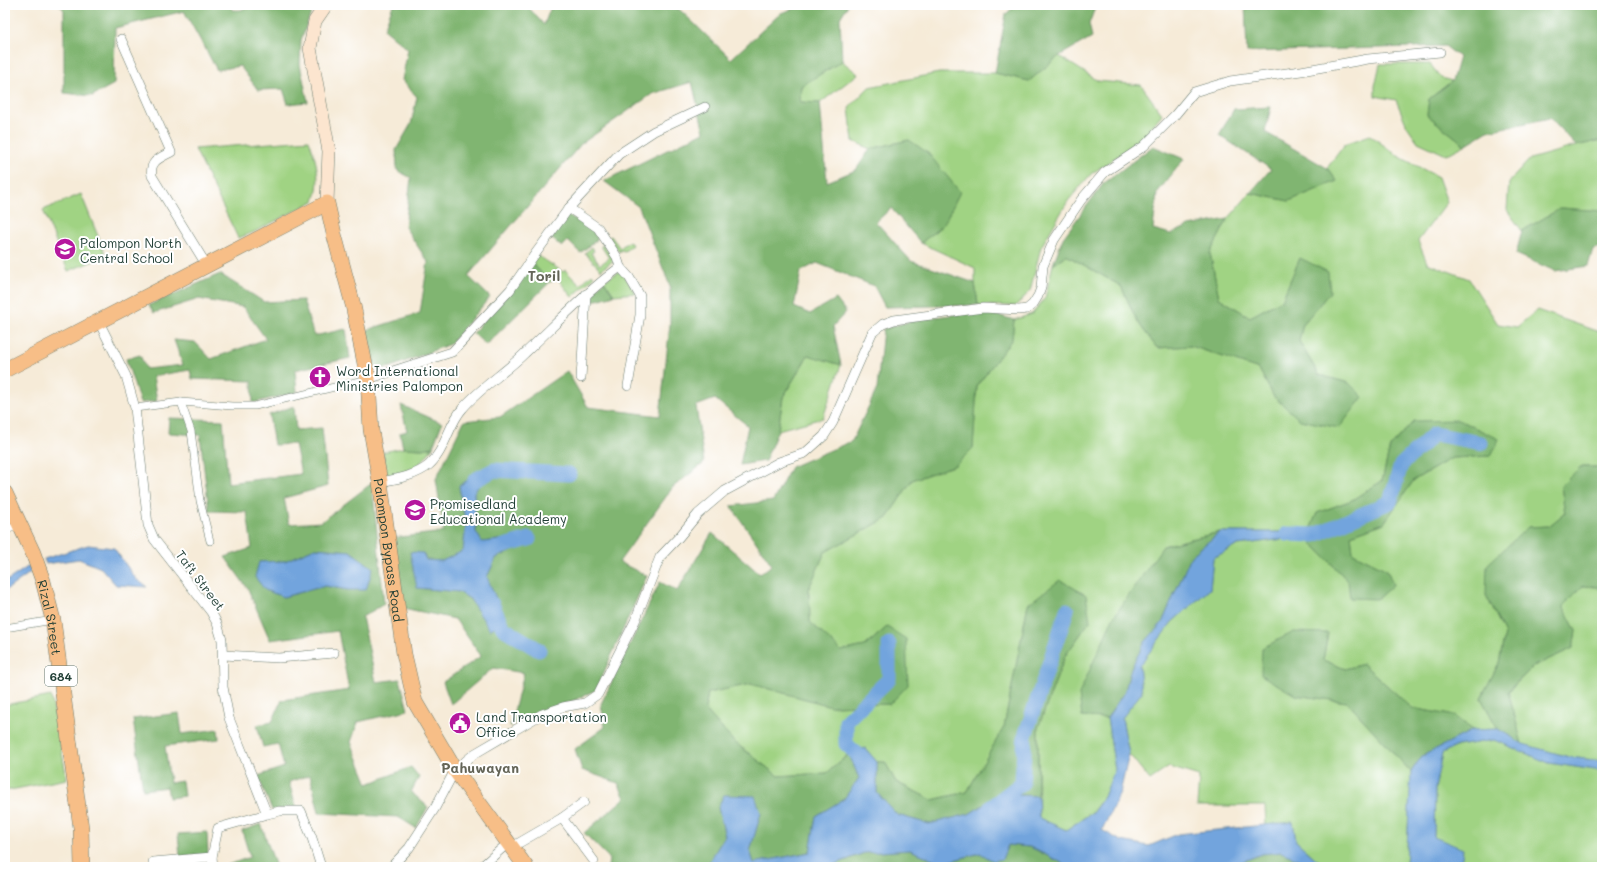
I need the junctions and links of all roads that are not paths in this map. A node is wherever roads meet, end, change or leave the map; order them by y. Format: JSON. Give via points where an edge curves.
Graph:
{"nodes":[{"id":1,"x":326,"y":5,"type":"edge"},
{"id":2,"x":121,"y":39,"type":"dead end"},
{"id":3,"x":1440,"y":52,"type":"dead end"},
{"id":4,"x":705,"y":107,"type":"dead end"},
{"id":5,"x":327,"y":203,"type":"junction"},
{"id":6,"x":569,"y":208,"type":"junction"},
{"id":7,"x":207,"y":266,"type":"junction"},
{"id":8,"x":620,"y":267,"type":"junction"},
{"id":9,"x":586,"y":294,"type":"junction"},
{"id":10,"x":99,"y":322,"type":"junction"},
{"id":11,"x":5,"y":370,"type":"edge"},
{"id":12,"x":581,"y":378,"type":"dead end"},
{"id":13,"x":368,"y":379,"type":"junction"},
{"id":14,"x":628,"y":386,"type":"dead end"},
{"id":15,"x":181,"y":402,"type":"junction"},
{"id":16,"x":135,"y":408,"type":"junction"},
{"id":17,"x":380,"y":482,"type":"junction"},
{"id":18,"x":5,"y":493,"type":"edge"},
{"id":19,"x":20,"y":524,"type":"junction"},
{"id":20,"x":5,"y":531,"type":"edge"},
{"id":21,"x":210,"y":541,"type":"dead end"},
{"id":22,"x":53,"y":620,"type":"junction"},
{"id":23,"x":5,"y":628,"type":"edge"},
{"id":24,"x":334,"y":653,"type":"dead end"},
{"id":25,"x":223,"y":655,"type":"junction"},
{"id":26,"x":455,"y":770,"type":"junction"},
{"id":27,"x":584,"y":802,"type":"dead end"},
{"id":28,"x":267,"y":814,"type":"junction"},
{"id":29,"x":562,"y":818,"type":"junction"},
{"id":30,"x":510,"y":845,"type":"junction"},
{"id":31,"x":212,"y":857,"type":"junction"},
{"id":32,"x":153,"y":862,"type":"dead end"},
{"id":33,"x":594,"y":862,"type":"dead end"},
{"id":34,"x":82,"y":867,"type":"edge"},
{"id":35,"x":213,"y":867,"type":"edge"},
{"id":36,"x":321,"y":867,"type":"edge"},
{"id":37,"x":390,"y":867,"type":"edge"},
{"id":38,"x":481,"y":867,"type":"edge"},
{"id":39,"x":526,"y":867,"type":"edge"}],
"edges":[{"from":1,"to":5,"type":"main road","via":[[315,21],[310,48],[329,151]]},
{"from":2,"to":7,"type":"street","via":[[171,152],[155,161],[150,169],[152,176]]},
{"from":3,"to":26,"type":"street","via":[[1368,59],[1230,81],[1194,92],[1144,146],[1105,172],[1081,200],[1054,240],[1043,266],[1041,288],[1033,304],[1027,309],[983,308],[894,320],[883,324],[872,333],[824,436],[805,452],[725,491],[698,514],[660,557],[635,621],[598,694],[585,703],[542,714],[474,754]]},
{"from":4,"to":6,"type":"street","via":[[654,131],[619,154]]},
{"from":5,"to":7,"type":"main road"},
{"from":5,"to":13,"type":"main road","name":"Palompon Bypass Road","via":[[353,305]]},
{"from":6,"to":8,"type":"street","via":[[598,228],[618,257]]},
{"from":6,"to":13,"type":"street","via":[[510,290],[452,352]]},
{"from":7,"to":10,"type":"main road"},
{"from":8,"to":9,"type":"street"},
{"from":8,"to":14,"type":"street","via":[[640,296],[640,315]]},
{"from":9,"to":12,"type":"street"},
{"from":9,"to":17,"type":"street","via":[[463,408],[429,465],[408,475]]},
{"from":10,"to":11,"type":"main road"},
{"from":10,"to":16,"type":"street","name":"Taft Street","via":[[126,376]]},
{"from":13,"to":15,"type":"street","via":[[255,406]]},
{"from":13,"to":17,"type":"main road","name":"Palompon Bypass Road","via":[[371,430]]},
{"from":15,"to":16,"type":"street"},
{"from":15,"to":21,"type":"street","via":[[191,431],[200,501]]},
{"from":16,"to":25,"type":"street","name":"Taft Street","via":[[148,525],[154,539],[211,612],[222,640]]},
{"from":17,"to":26,"type":"main road","name":"Palompon Bypass Road","via":[[404,654],[415,702]]},
{"from":18,"to":19,"type":"main road","name":"Rizal Street","number":"684"},
{"from":19,"to":20,"type":"street"},
{"from":19,"to":22,"type":"main road","name":"Rizal Street","number":"684","via":[[44,581]]},
{"from":22,"to":23,"type":"street"},
{"from":22,"to":34,"type":"main road","name":"Rizal Street","number":"684","via":[[81,828]]},
{"from":24,"to":25,"type":"street","via":[[279,658]]},
{"from":25,"to":28,"type":"street","name":"Taft Street","via":[[224,687],[229,718]]},
{"from":26,"to":30,"type":"main road","name":"Palompon Bypass Road"},
{"from":26,"to":37,"type":"street","via":[[435,808],[409,848]]},
{"from":27,"to":29,"type":"street"},
{"from":28,"to":31,"type":"street","via":[[218,828]]},
{"from":28,"to":36,"type":"street","via":[[301,810]]},
{"from":29,"to":30,"type":"street"},
{"from":29,"to":33,"type":"street"},
{"from":30,"to":38,"type":"street"},
{"from":30,"to":39,"type":"main road","name":"Palompon Bypass Road"},
{"from":31,"to":32,"type":"street"},
{"from":31,"to":35,"type":"street"}]}
